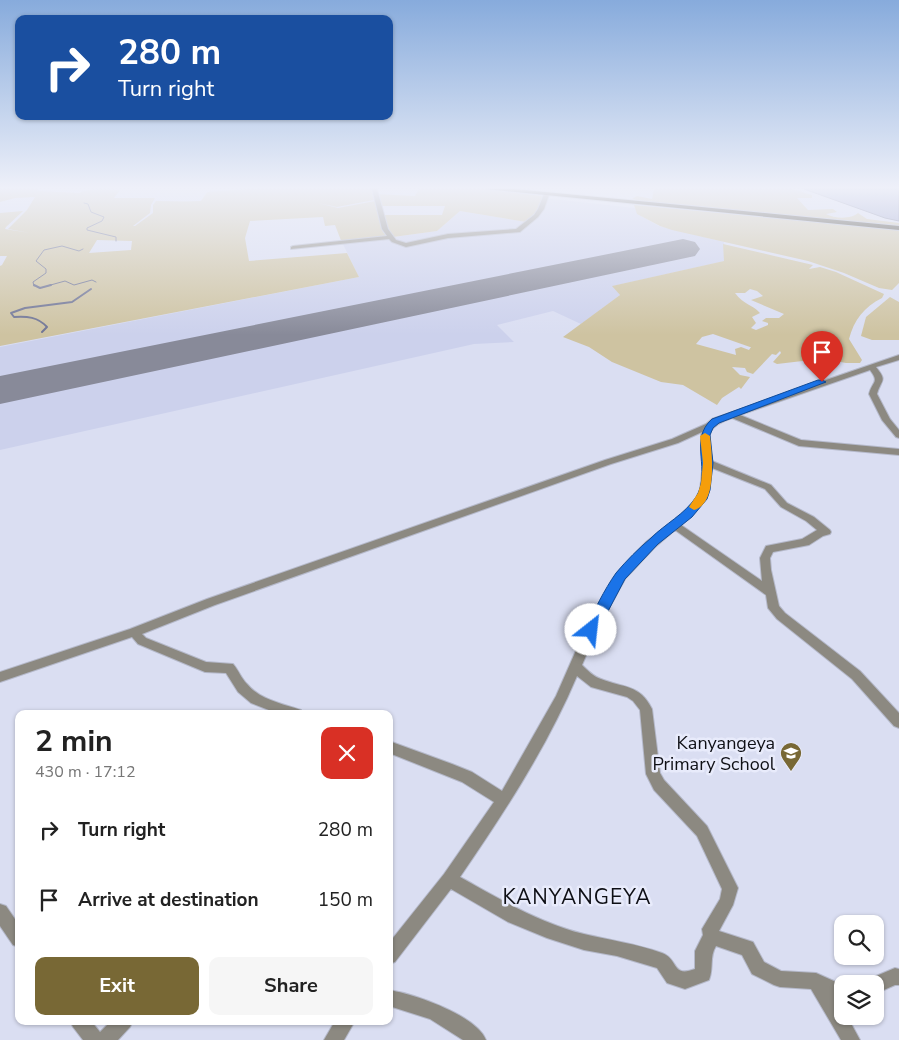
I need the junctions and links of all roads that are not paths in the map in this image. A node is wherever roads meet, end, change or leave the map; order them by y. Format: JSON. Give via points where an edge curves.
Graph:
{"nodes":[{"id":1,"x":385,"y":238,"type":"edge"},
{"id":2,"x":391,"y":238,"type":"edge"},
{"id":3,"x":441,"y":238,"type":"edge"},
{"id":4,"x":293,"y":248,"type":"dead end"},
{"id":5,"x":899,"y":357,"type":"edge"},
{"id":6,"x":872,"y":367,"type":"junction"},
{"id":7,"x":732,"y":415,"type":"junction"},
{"id":8,"x":709,"y":426,"type":"junction"},
{"id":9,"x":899,"y":435,"type":"edge"},
{"id":10,"x":899,"y":452,"type":"edge"},
{"id":11,"x":708,"y":463,"type":"junction"},
{"id":12,"x":674,"y":525,"type":"junction"},
{"id":13,"x":771,"y":593,"type":"junction"},
{"id":14,"x":134,"y":632,"type":"junction"},
{"id":15,"x":574,"y":666,"type":"junction"},
{"id":16,"x":0,"y":677,"type":"edge"},
{"id":17,"x":286,"y":710,"type":"edge"},
{"id":18,"x":899,"y":722,"type":"edge"},
{"id":19,"x":393,"y":748,"type":"edge"},
{"id":20,"x":504,"y":800,"type":"junction"},
{"id":21,"x":450,"y":879,"type":"junction"},
{"id":22,"x":0,"y":912,"type":"edge"},
{"id":23,"x":15,"y":933,"type":"edge"},
{"id":24,"x":712,"y":937,"type":"junction"},
{"id":25,"x":393,"y":951,"type":"edge"},
{"id":26,"x":899,"y":977,"type":"edge"},
{"id":27,"x":884,"y":981,"type":"edge"},
{"id":28,"x":816,"y":982,"type":"junction"},
{"id":29,"x":834,"y":990,"type":"edge"},
{"id":30,"x":393,"y":999,"type":"edge"},
{"id":31,"x":83,"y":1025,"type":"edge"},
{"id":32,"x":120,"y":1025,"type":"edge"},
{"id":33,"x":343,"y":1025,"type":"edge"},
{"id":34,"x":96,"y":1040,"type":"edge"},
{"id":35,"x":104,"y":1040,"type":"edge"},
{"id":36,"x":333,"y":1040,"type":"edge"},
{"id":37,"x":477,"y":1040,"type":"edge"},
{"id":38,"x":851,"y":1040,"type":"edge"}],
"edges":[{"from":1,"to":4,"type":"street"},
{"from":2,"to":3,"type":"street","via":[[406,245]]},
{"from":5,"to":6,"type":"street"},
{"from":6,"to":7,"type":"street"},
{"from":6,"to":9,"type":"street","via":[[880,378],[874,394],[886,420]]},
{"from":7,"to":8,"type":"street"},
{"from":7,"to":10,"type":"street","via":[[798,443]]},
{"from":8,"to":11,"type":"street","via":[[705,435]]},
{"from":8,"to":14,"type":"street","via":[[675,441],[327,561]]},
{"from":11,"to":12,"type":"street","via":[[704,494]]},
{"from":11,"to":13,"type":"street","via":[[768,487],[784,505],[826,532],[767,552],[766,571]]},
{"from":12,"to":13,"type":"street"},
{"from":12,"to":15,"type":"street","via":[[621,576]]},
{"from":13,"to":18,"type":"street","via":[[774,608],[781,616],[856,675]]},
{"from":14,"to":16,"type":"street"},
{"from":14,"to":17,"type":"street","via":[[142,641],[205,667],[229,668],[249,695]]},
{"from":15,"to":20,"type":"street","via":[[561,699]]},
{"from":15,"to":24,"type":"street","via":[[595,683],[637,697],[646,709],[653,774],[659,785],[702,831],[730,888],[730,899],[710,929]]},
{"from":19,"to":20,"type":"street","via":[[467,777]]},
{"from":20,"to":21,"type":"street"},
{"from":21,"to":24,"type":"street","via":[[514,916],[584,942],[662,961],[673,977],[685,980],[703,974],[703,951]]},
{"from":21,"to":25,"type":"street"},
{"from":22,"to":23,"type":"street"},
{"from":24,"to":28,"type":"street","via":[[747,948],[758,968],[780,979]]},
{"from":26,"to":27,"type":"street"},
{"from":28,"to":29,"type":"street"},
{"from":28,"to":38,"type":"street"},
{"from":30,"to":37,"type":"street","via":[[438,1014]]},
{"from":31,"to":34,"type":"street"},
{"from":32,"to":35,"type":"street"},
{"from":33,"to":36,"type":"street"}]}
